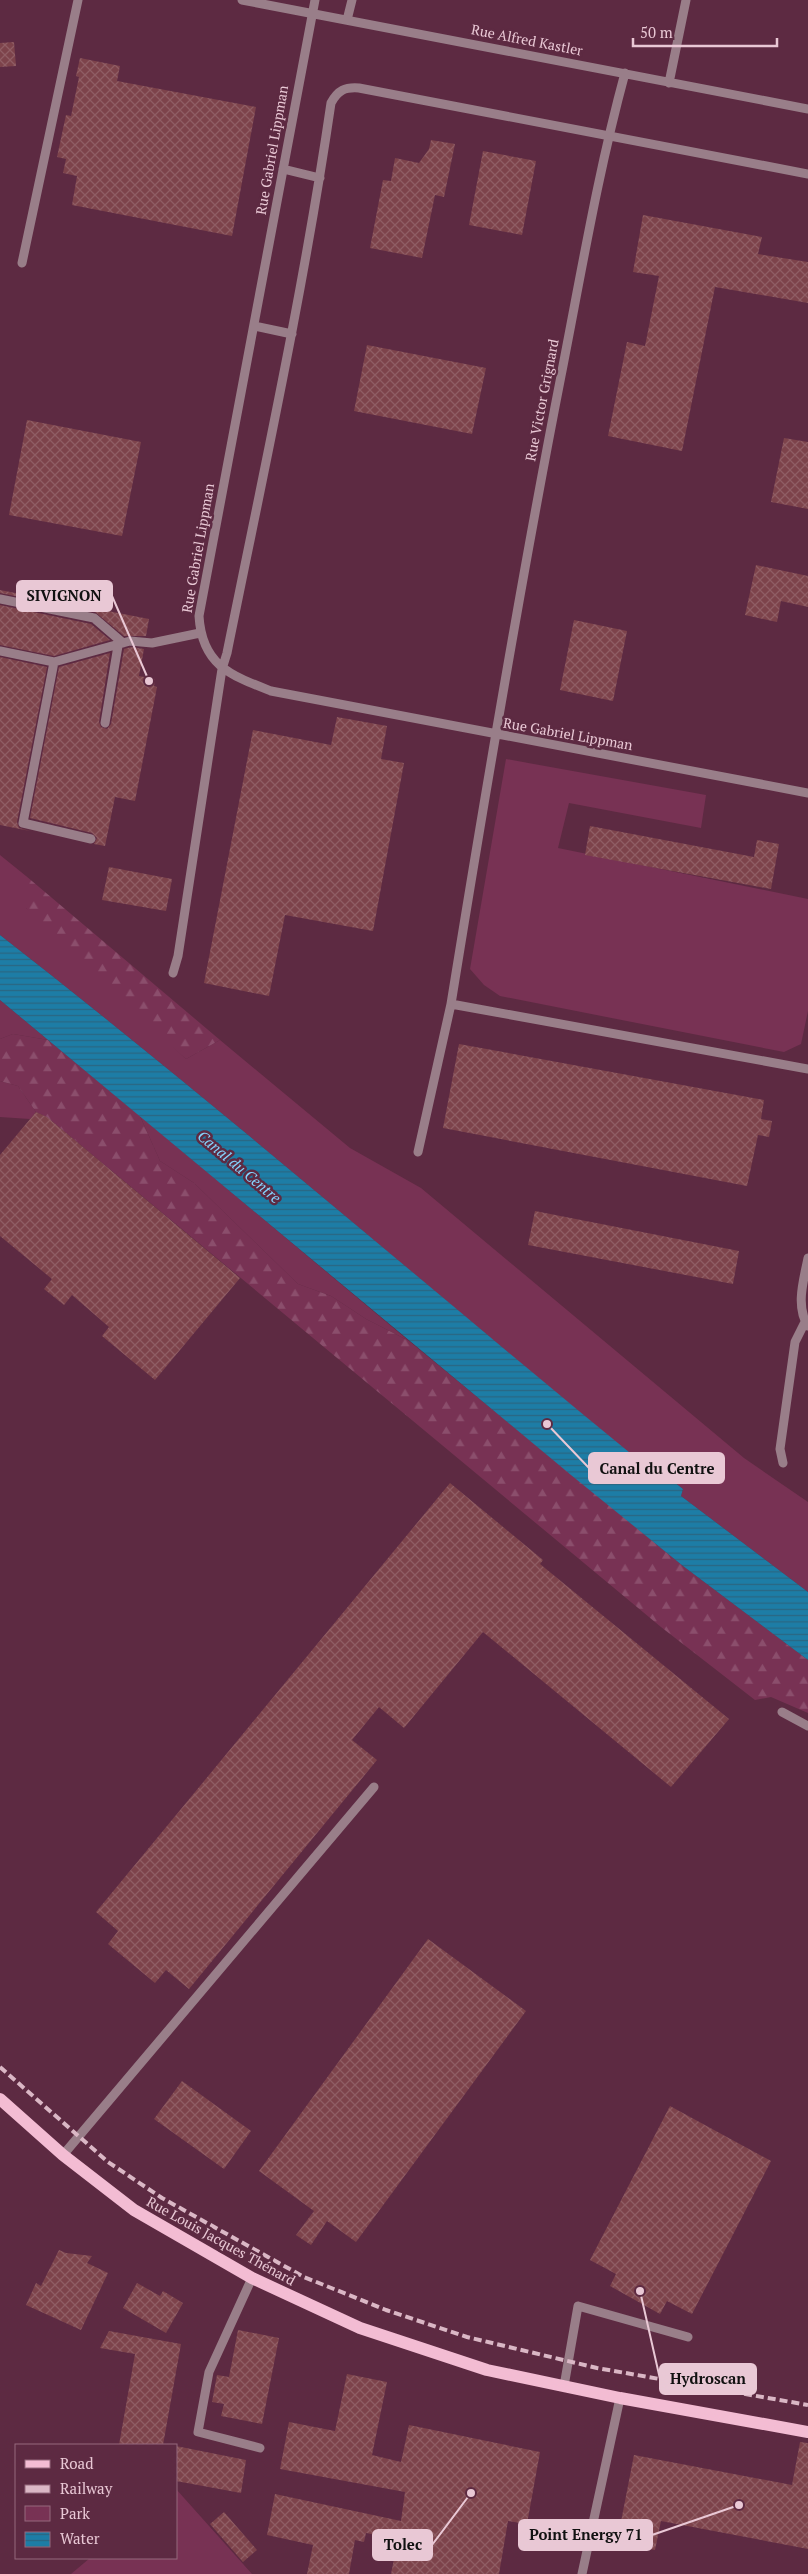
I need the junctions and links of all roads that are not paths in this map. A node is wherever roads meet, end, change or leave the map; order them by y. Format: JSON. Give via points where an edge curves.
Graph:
{"nodes":[{"id":1,"x":78,"y":0,"type":"edge"},
{"id":2,"x":242,"y":0,"type":"edge"},
{"id":3,"x":315,"y":0,"type":"edge"},
{"id":4,"x":352,"y":0,"type":"edge"},
{"id":5,"x":686,"y":0,"type":"edge"},
{"id":6,"x":312,"y":13,"type":"junction"},
{"id":7,"x":348,"y":20,"type":"junction"},
{"id":8,"x":625,"y":73,"type":"junction"},
{"id":9,"x":669,"y":83,"type":"junction"},
{"id":10,"x":808,"y":109,"type":"edge"},
{"id":11,"x":608,"y":137,"type":"junction"},
{"id":12,"x":283,"y":169,"type":"junction"},
{"id":13,"x":808,"y":174,"type":"edge"},
{"id":14,"x":320,"y":178,"type":"junction"},
{"id":15,"x":22,"y":263,"type":"dead end"},
{"id":16,"x":254,"y":326,"type":"junction"},
{"id":17,"x":292,"y":334,"type":"junction"},
{"id":18,"x":0,"y":599,"type":"edge"},
{"id":19,"x":200,"y":633,"type":"junction"},
{"id":20,"x":120,"y":642,"type":"junction"},
{"id":21,"x":0,"y":651,"type":"edge"},
{"id":22,"x":54,"y":662,"type":"junction"},
{"id":23,"x":222,"y":669,"type":"junction"},
{"id":24,"x":104,"y":722,"type":"dead end"},
{"id":25,"x":495,"y":735,"type":"junction"},
{"id":26,"x":808,"y":792,"type":"edge"},
{"id":27,"x":91,"y":839,"type":"dead end"},
{"id":28,"x":173,"y":973,"type":"dead end"},
{"id":29,"x":451,"y":1004,"type":"junction"},
{"id":30,"x":808,"y":1069,"type":"edge"},
{"id":31,"x":418,"y":1152,"type":"dead end"},
{"id":32,"x":808,"y":1258,"type":"edge"},
{"id":33,"x":807,"y":1324,"type":"edge"},
{"id":34,"x":783,"y":1463,"type":"dead end"},
{"id":35,"x":782,"y":1712,"type":"dead end"},
{"id":36,"x":808,"y":1726,"type":"edge"},
{"id":37,"x":374,"y":1787,"type":"dead end"},
{"id":38,"x":0,"y":2099,"type":"edge"},
{"id":39,"x":63,"y":2155,"type":"junction"},
{"id":40,"x":252,"y":2278,"type":"junction"},
{"id":41,"x":688,"y":2337,"type":"dead end"},
{"id":42,"x":564,"y":2386,"type":"junction"},
{"id":43,"x":620,"y":2398,"type":"junction"},
{"id":44,"x":808,"y":2432,"type":"edge"},
{"id":45,"x":260,"y":2448,"type":"dead end"},
{"id":46,"x":582,"y":2574,"type":"edge"}],
"edges":[{"from":1,"to":15,"type":"street"},
{"from":2,"to":6,"type":"street","name":"Rue Alfred Kastler"},
{"from":3,"to":6,"type":"street","name":"Rue Gabriel Lippman"},
{"from":4,"to":7,"type":"street"},
{"from":5,"to":9,"type":"street"},
{"from":6,"to":7,"type":"street","name":"Rue Alfred Kastler"},
{"from":6,"to":12,"type":"street","name":"Rue Gabriel Lippman"},
{"from":7,"to":8,"type":"street","name":"Rue Alfred Kastler"},
{"from":8,"to":9,"type":"street","name":"Rue Alfred Kastler"},
{"from":8,"to":11,"type":"street","name":"Rue Victor Grignard"},
{"from":9,"to":10,"type":"street","name":"Rue Alfred Kastler"},
{"from":11,"to":13,"type":"street"},
{"from":11,"to":14,"type":"street","via":[[349,87],[331,103]]},
{"from":11,"to":25,"type":"street","name":"Rue Victor Grignard"},
{"from":12,"to":14,"type":"street"},
{"from":12,"to":16,"type":"street","name":"Rue Gabriel Lippman"},
{"from":14,"to":17,"type":"street"},
{"from":16,"to":17,"type":"street"},
{"from":16,"to":19,"type":"street","name":"Rue Gabriel Lippman","via":[[199,616]]},
{"from":17,"to":23,"type":"street"},
{"from":18,"to":20,"type":"street","via":[[94,618]]},
{"from":19,"to":20,"type":"street","via":[[152,643]]},
{"from":19,"to":23,"type":"street","name":"Rue Gabriel Lippman","via":[[205,648]]},
{"from":20,"to":22,"type":"street"},
{"from":20,"to":24,"type":"street"},
{"from":21,"to":22,"type":"street"},
{"from":22,"to":27,"type":"street","via":[[23,823]]},
{"from":23,"to":25,"type":"street","name":"Rue Gabriel Lippman","via":[[271,691]]},
{"from":23,"to":28,"type":"street"},
{"from":25,"to":26,"type":"street","name":"Rue Gabriel Lippman"},
{"from":25,"to":29,"type":"street","name":"Rue Victor Grignard"},
{"from":29,"to":30,"type":"street"},
{"from":29,"to":31,"type":"street","name":"Rue Victor Grignard"},
{"from":32,"to":33,"type":"street","via":[[802,1291],[802,1310]]},
{"from":33,"to":34,"type":"street","via":[[794,1342],[780,1449]]},
{"from":35,"to":36,"type":"street"},
{"from":37,"to":39,"type":"street"},
{"from":38,"to":39,"type":"main road","name":"Rue Louis Jacques Thénard"},
{"from":39,"to":40,"type":"main road","name":"Rue Louis Jacques Thénard","via":[[134,2210]]},
{"from":40,"to":42,"type":"main road","name":"Rue Louis Jacques Thénard","via":[[360,2328],[487,2370]]},
{"from":40,"to":45,"type":"street","via":[[209,2372],[198,2432]]},
{"from":41,"to":42,"type":"street","via":[[578,2306]]},
{"from":42,"to":43,"type":"main road","name":"Rue Louis Jacques Thénard"},
{"from":43,"to":44,"type":"main road","name":"Rue Louis Jacques Thénard"},
{"from":43,"to":46,"type":"street"}]}
